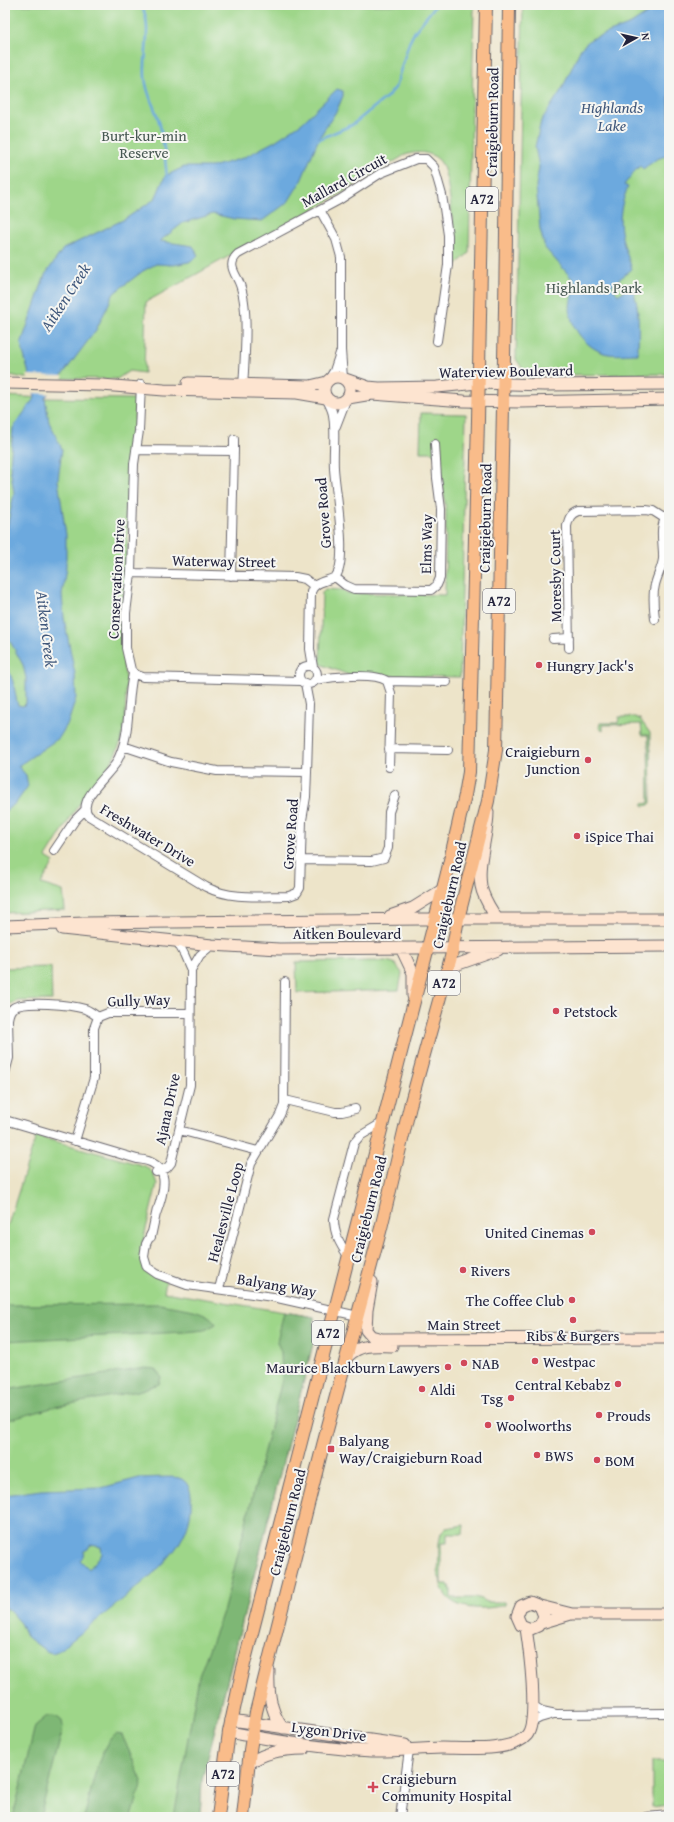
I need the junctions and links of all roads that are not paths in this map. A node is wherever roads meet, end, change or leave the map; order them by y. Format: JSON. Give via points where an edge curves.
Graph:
{"nodes":[{"id":1,"x":509,"y":6,"type":"edge"},
{"id":2,"x":486,"y":10,"type":"edge"},
{"id":3,"x":320,"y":210,"type":"junction"},
{"id":4,"x":437,"y":341,"type":"dead end"},
{"id":5,"x":341,"y":350,"type":"junction"},
{"id":6,"x":344,"y":378,"type":"junction"},
{"id":7,"x":328,"y":380,"type":"junction"},
{"id":8,"x":5,"y":383,"type":"edge"},
{"id":9,"x":478,"y":383,"type":"junction"},
{"id":10,"x":504,"y":384,"type":"junction"},
{"id":11,"x":669,"y":384,"type":"edge"},
{"id":12,"x":141,"y":386,"type":"junction"},
{"id":13,"x":243,"y":388,"type":"junction"},
{"id":14,"x":326,"y":398,"type":"junction"},
{"id":15,"x":347,"y":399,"type":"junction"},
{"id":16,"x":669,"y":399,"type":"edge"},
{"id":17,"x":478,"y":400,"type":"junction"},
{"id":18,"x":503,"y":401,"type":"junction"},
{"id":19,"x":335,"y":431,"type":"junction"},
{"id":20,"x":234,"y":439,"type":"dead end"},
{"id":21,"x":435,"y":444,"type":"dead end"},
{"id":22,"x":136,"y":450,"type":"junction"},
{"id":23,"x":234,"y":451,"type":"junction"},
{"id":24,"x":667,"y":516,"type":"edge"},
{"id":25,"x":666,"y":568,"type":"edge"},
{"id":26,"x":131,"y":573,"type":"junction"},
{"id":27,"x":231,"y":576,"type":"junction"},
{"id":28,"x":335,"y":577,"type":"junction"},
{"id":29,"x":314,"y":586,"type":"junction"},
{"id":30,"x":655,"y":619,"type":"dead end"},
{"id":31,"x":569,"y":638,"type":"junction"},
{"id":32,"x":553,"y":639,"type":"dead end"},
{"id":33,"x":569,"y":648,"type":"dead end"},
{"id":34,"x":309,"y":668,"type":"junction"},
{"id":35,"x":134,"y":674,"type":"junction"},
{"id":36,"x":337,"y":676,"type":"junction"},
{"id":37,"x":282,"y":679,"type":"junction"},
{"id":38,"x":387,"y":681,"type":"junction"},
{"id":39,"x":308,"y":682,"type":"junction"},
{"id":40,"x":447,"y":682,"type":"dead end"},
{"id":41,"x":123,"y":746,"type":"junction"},
{"id":42,"x":389,"y":749,"type":"junction"},
{"id":43,"x":448,"y":750,"type":"dead end"},
{"id":44,"x":389,"y":767,"type":"dead end"},
{"id":45,"x":307,"y":772,"type":"junction"},
{"id":46,"x":395,"y":795,"type":"dead end"},
{"id":47,"x":488,"y":801,"type":"junction"},
{"id":48,"x":85,"y":810,"type":"junction"},
{"id":49,"x":54,"y":851,"type":"dead end"},
{"id":50,"x":301,"y":860,"type":"junction"},
{"id":51,"x":442,"y":890,"type":"junction"},
{"id":52,"x":296,"y":893,"type":"joint"},
{"id":53,"x":382,"y":919,"type":"junction"},
{"id":54,"x":434,"y":919,"type":"junction"},
{"id":55,"x":458,"y":919,"type":"junction"},
{"id":56,"x":497,"y":919,"type":"junction"},
{"id":57,"x":669,"y":919,"type":"edge"},
{"id":58,"x":26,"y":925,"type":"junction"},
{"id":59,"x":5,"y":926,"type":"edge"},
{"id":60,"x":176,"y":941,"type":"junction"},
{"id":61,"x":212,"y":945,"type":"junction"},
{"id":62,"x":669,"y":946,"type":"edge"},
{"id":63,"x":452,"y":947,"type":"junction"},
{"id":64,"x":504,"y":947,"type":"junction"},
{"id":65,"x":401,"y":948,"type":"junction"},
{"id":66,"x":427,"y":948,"type":"junction"},
{"id":67,"x":191,"y":970,"type":"junction"},
{"id":68,"x":447,"y":971,"type":"junction"},
{"id":69,"x":285,"y":982,"type":"dead end"},
{"id":70,"x":413,"y":999,"type":"junction"},
{"id":71,"x":190,"y":1013,"type":"junction"},
{"id":72,"x":98,"y":1017,"type":"junction"},
{"id":73,"x":5,"y":1073,"type":"edge"},
{"id":74,"x":285,"y":1100,"type":"junction"},
{"id":75,"x":355,"y":1109,"type":"dead end"},
{"id":76,"x":5,"y":1120,"type":"edge"},
{"id":77,"x":382,"y":1123,"type":"junction"},
{"id":78,"x":179,"y":1130,"type":"junction"},
{"id":79,"x":75,"y":1141,"type":"junction"},
{"id":80,"x":258,"y":1151,"type":"junction"},
{"id":81,"x":159,"y":1170,"type":"junction"},
{"id":82,"x":381,"y":1228,"type":"junction"},
{"id":83,"x":348,"y":1256,"type":"junction"},
{"id":84,"x":219,"y":1289,"type":"junction"},
{"id":85,"x":334,"y":1310,"type":"junction"},
{"id":86,"x":358,"y":1316,"type":"junction"},
{"id":87,"x":669,"y":1338,"type":"edge"},
{"id":88,"x":669,"y":1344,"type":"edge"},
{"id":89,"x":348,"y":1356,"type":"junction"},
{"id":90,"x":540,"y":1606,"type":"junction"},
{"id":91,"x":572,"y":1614,"type":"junction"},
{"id":92,"x":669,"y":1614,"type":"edge"},
{"id":93,"x":540,"y":1625,"type":"junction"},
{"id":94,"x":526,"y":1628,"type":"junction"},
{"id":95,"x":270,"y":1654,"type":"junction"},
{"id":96,"x":531,"y":1660,"type":"junction"},
{"id":97,"x":532,"y":1705,"type":"junction"},
{"id":98,"x":669,"y":1713,"type":"edge"},
{"id":99,"x":556,"y":1714,"type":"junction"},
{"id":100,"x":532,"y":1722,"type":"junction"},
{"id":101,"x":254,"y":1723,"type":"junction"},
{"id":102,"x":230,"y":1726,"type":"junction"},
{"id":103,"x":283,"y":1728,"type":"junction"},
{"id":104,"x":252,"y":1736,"type":"junction"},
{"id":105,"x":427,"y":1748,"type":"junction"},
{"id":106,"x":409,"y":1750,"type":"junction"},
{"id":107,"x":372,"y":1751,"type":"junction"},
{"id":108,"x":248,"y":1765,"type":"junction"},
{"id":109,"x":669,"y":1814,"type":"edge"},
{"id":110,"x":218,"y":1817,"type":"edge"},
{"id":111,"x":243,"y":1817,"type":"edge"},
{"id":112,"x":400,"y":1817,"type":"edge"},
{"id":113,"x":646,"y":1817,"type":"edge"}],
"edges":[{"from":1,"to":10,"type":"main road","name":"Craigieburn Road","number":"A72"},
{"from":2,"to":9,"type":"main road","name":"Craigieburn Road","number":"A72"},
{"from":3,"to":4,"type":"street","name":"Mallard Circuit","via":[[390,169],[422,159],[432,164],[442,195],[448,235],[448,265]]},
{"from":3,"to":5,"type":"street","via":[[336,239],[341,256]]},
{"from":3,"to":13,"type":"street","name":"Mallard Circuit","via":[[238,254],[232,261],[244,302]]},
{"from":5,"to":6,"type":"street"},
{"from":5,"to":7,"type":"street"},
{"from":6,"to":7,"type":"street","via":[[336,376]]},
{"from":6,"to":9,"type":"street","name":"Waterview Boulevard","via":[[368,387],[379,388]]},
{"from":6,"to":15,"type":"street","via":[[351,390]]},
{"from":7,"to":13,"type":"street","via":[[310,386]]},
{"from":7,"to":14,"type":"street","via":[[324,390]]},
{"from":8,"to":12,"type":"street"},
{"from":9,"to":10,"type":"street","name":"Waterview Boulevard"},
{"from":9,"to":17,"type":"main road","name":"Craigieburn Road","number":"A72"},
{"from":10,"to":11,"type":"street","name":"Waterview Boulevard"},
{"from":10,"to":18,"type":"main road","name":"Craigieburn Road","number":"A72"},
{"from":12,"to":13,"type":"street","via":[[173,383]]},
{"from":12,"to":22,"type":"street","name":"Conservation Drive"},
{"from":13,"to":14,"type":"street"},
{"from":14,"to":15,"type":"street","via":[[334,403]]},
{"from":14,"to":19,"type":"street","name":"Grove Road","via":[[332,408]]},
{"from":15,"to":17,"type":"street","name":"Waterview Boulevard","via":[[372,394]]},
{"from":15,"to":19,"type":"street","name":"Grove Road"},
{"from":16,"to":18,"type":"street","name":"Waterview Boulevard"},
{"from":17,"to":18,"type":"street","name":"Waterview Boulevard"},
{"from":17,"to":51,"type":"main road","name":"Craigieburn Road","number":"A72","via":[[470,753],[465,795]]},
{"from":18,"to":47,"type":"main road","name":"Craigieburn Road","number":"A72","via":[[496,750]]},
{"from":19,"to":28,"type":"street","name":"Grove Road","via":[[335,484],[341,526],[340,568]]},
{"from":20,"to":23,"type":"street"},
{"from":21,"to":28,"type":"street","name":"Elms Way","via":[[442,525],[440,578],[437,585],[430,590],[354,589]]},
{"from":22,"to":23,"type":"street"},
{"from":22,"to":26,"type":"street","name":"Conservation Drive"},
{"from":23,"to":27,"type":"street"},
{"from":24,"to":25,"type":"street"},
{"from":24,"to":31,"type":"street","name":"Moresby Court","via":[[646,510],[572,513],[567,526]]},
{"from":25,"to":30,"type":"street","via":[[654,591]]},
{"from":26,"to":27,"type":"street","name":"Waterway Street"},
{"from":26,"to":35,"type":"street","name":"Conservation Drive","via":[[125,630],[128,665]]},
{"from":27,"to":29,"type":"street","name":"Waterway Street","via":[[295,576],[305,579]]},
{"from":28,"to":29,"type":"street"},
{"from":29,"to":34,"type":"street","via":[[311,595]]},
{"from":31,"to":32,"type":"street","name":"Moresby Court"},
{"from":31,"to":33,"type":"street","name":"Moresby Court"},
{"from":34,"to":36,"type":"street"},
{"from":34,"to":37,"type":"street"},
{"from":34,"to":39,"type":"street"},
{"from":34,"to":39,"type":"street","via":[[299,676]]},
{"from":35,"to":37,"type":"street"},
{"from":35,"to":41,"type":"street","name":"Freshwater Drive","via":[[130,690],[128,728]]},
{"from":36,"to":38,"type":"street","via":[[379,678]]},
{"from":36,"to":39,"type":"street"},
{"from":37,"to":39,"type":"street"},
{"from":38,"to":40,"type":"street"},
{"from":38,"to":42,"type":"street","via":[[391,693]]},
{"from":39,"to":45,"type":"street","name":"Grove Road"},
{"from":41,"to":45,"type":"street","via":[[171,762],[217,771]]},
{"from":41,"to":48,"type":"street","name":"Freshwater Drive","via":[[113,767],[86,801]]},
{"from":42,"to":43,"type":"street"},
{"from":42,"to":44,"type":"street"},
{"from":45,"to":50,"type":"street","name":"Grove Road"},
{"from":46,"to":50,"type":"street","via":[[389,812],[388,848],[384,858],[372,861]]},
{"from":47,"to":55,"type":"main road","name":"Craigieburn Road","number":"A72"},
{"from":47,"to":56,"type":"street","via":[[488,825],[480,873],[481,887]]},
{"from":48,"to":49,"type":"street"},
{"from":48,"to":52,"type":"street","name":"Freshwater Drive","via":[[89,816],[216,892],[233,896],[289,896]]},
{"from":50,"to":52,"type":"street","name":"Grove Road","via":[[300,888]]},
{"from":51,"to":53,"type":"street","via":[[413,908]]},
{"from":51,"to":54,"type":"main road","name":"Craigieburn Road","number":"A72"},
{"from":53,"to":54,"type":"street","name":"Aitken Boulevard"},
{"from":53,"to":58,"type":"street","name":"Aitken Boulevard"},
{"from":54,"to":55,"type":"street","name":"Aitken Boulevard"},
{"from":54,"to":66,"type":"main road","name":"Craigieburn Road","number":"A72"},
{"from":55,"to":56,"type":"street","name":"Aitken Boulevard"},
{"from":55,"to":63,"type":"main road","name":"Craigieburn Road","number":"A72"},
{"from":56,"to":57,"type":"street","name":"Aitken Boulevard"},
{"from":58,"to":59,"type":"street","name":"Aitken Boulevard"},
{"from":58,"to":60,"type":"street","name":"Aitken Boulevard"},
{"from":60,"to":61,"type":"street","name":"Aitken Boulevard"},
{"from":60,"to":67,"type":"street","name":"Ajana Drive"},
{"from":61,"to":65,"type":"street","name":"Aitken Boulevard","via":[[279,949]]},
{"from":61,"to":67,"type":"street","via":[[200,955]]},
{"from":62,"to":64,"type":"street","name":"Aitken Boulevard"},
{"from":63,"to":64,"type":"street","name":"Aitken Boulevard"},
{"from":63,"to":66,"type":"street","name":"Aitken Boulevard"},
{"from":63,"to":68,"type":"main road","name":"Craigieburn Road","number":"A72"},
{"from":64,"to":68,"type":"street","via":[[453,966]]},
{"from":65,"to":66,"type":"street","name":"Aitken Boulevard"},
{"from":65,"to":70,"type":"street","via":[[413,973]]},
{"from":66,"to":70,"type":"main road","name":"Craigieburn Road","number":"A72"},
{"from":67,"to":71,"type":"street","name":"Ajana Drive"},
{"from":68,"to":82,"type":"main road","name":"Craigieburn Road","number":"A72","via":[[411,1102]]},
{"from":69,"to":74,"type":"street","name":"Healesville Loop"},
{"from":70,"to":77,"type":"main road","name":"Craigieburn Road","number":"A72"},
{"from":71,"to":72,"type":"street","name":"Gully Way","via":[[108,1014]]},
{"from":71,"to":78,"type":"street","name":"Ajana Drive","via":[[190,1085]]},
{"from":72,"to":73,"type":"street","via":[[85,1009],[59,1005],[21,1005],[13,1008],[8,1018],[9,1058]]},
{"from":72,"to":79,"type":"street","name":"Gully Way","via":[[94,1028],[94,1078]]},
{"from":74,"to":75,"type":"street","via":[[335,1112]]},
{"from":74,"to":80,"type":"street","name":"Healesville Loop","via":[[280,1115]]},
{"from":76,"to":79,"type":"street"},
{"from":77,"to":83,"type":"main road","name":"Craigieburn Road","number":"A72"},
{"from":77,"to":83,"type":"street","via":[[360,1136],[354,1143],[336,1211],[335,1230]]},
{"from":78,"to":80,"type":"street"},
{"from":78,"to":81,"type":"street","name":"Ajana Drive","via":[[171,1157]]},
{"from":79,"to":81,"type":"street","via":[[137,1159]]},
{"from":80,"to":84,"type":"street","name":"Healesville Loop","via":[[251,1164]]},
{"from":81,"to":84,"type":"street","name":"Balyang Way","via":[[160,1183],[149,1259],[168,1278],[187,1285]]},
{"from":82,"to":86,"type":"main road","name":"Craigieburn Road","number":"A72"},
{"from":82,"to":87,"type":"street","name":"Main Street","via":[[365,1325],[369,1335],[375,1338]]},
{"from":83,"to":85,"type":"main road","name":"Craigieburn Road","number":"A72"},
{"from":84,"to":85,"type":"street","name":"Balyang Way"},
{"from":85,"to":86,"type":"street","name":"Balyang Way"},
{"from":85,"to":102,"type":"main road","name":"Craigieburn Road","number":"A72"},
{"from":86,"to":89,"type":"main road","name":"Craigieburn Road","number":"A72"},
{"from":88,"to":89,"type":"street","name":"Main Street","via":[[369,1346]]},
{"from":89,"to":95,"type":"main road","name":"Craigieburn Road","number":"A72"},
{"from":90,"to":91,"type":"street"},
{"from":90,"to":93,"type":"street","via":[[544,1616]]},
{"from":90,"to":94,"type":"street","via":[[530,1602],[521,1606],[518,1611],[519,1622]]},
{"from":91,"to":92,"type":"street"},
{"from":91,"to":93,"type":"street"},
{"from":93,"to":94,"type":"street","via":[[531,1629]]},
{"from":93,"to":96,"type":"street","name":"Lygon Drive"},
{"from":94,"to":96,"type":"street","name":"Lygon Drive"},
{"from":95,"to":101,"type":"main road","name":"Craigieburn Road","number":"A72"},
{"from":95,"to":103,"type":"street","via":[[270,1696],[276,1719]]},
{"from":96,"to":97,"type":"street","name":"Lygon Drive"},
{"from":97,"to":99,"type":"street"},
{"from":97,"to":100,"type":"street","name":"Lygon Drive"},
{"from":98,"to":99,"type":"street"},
{"from":99,"to":100,"type":"street"},
{"from":100,"to":105,"type":"street","name":"Lygon Drive","via":[[527,1735],[510,1745]]},
{"from":101,"to":102,"type":"street","name":"Lygon Drive"},
{"from":101,"to":103,"type":"street","name":"Lygon Drive"},
{"from":101,"to":104,"type":"main road","name":"Craigieburn Road","number":"A72"},
{"from":102,"to":104,"type":"street","name":"Lygon Drive"},
{"from":102,"to":110,"type":"main road","name":"Craigieburn Road","number":"A72"},
{"from":103,"to":105,"type":"street","name":"Lygon Drive"},
{"from":104,"to":107,"type":"street","name":"Lygon Drive"},
{"from":104,"to":108,"type":"main road","name":"Craigieburn Road","number":"A72"},
{"from":105,"to":106,"type":"street","name":"Lygon Drive"},
{"from":106,"to":107,"type":"street","name":"Lygon Drive"},
{"from":106,"to":112,"type":"street"},
{"from":107,"to":108,"type":"street","via":[[293,1749],[272,1753]]},
{"from":108,"to":111,"type":"main road","name":"Craigieburn Road","number":"A72"},
{"from":109,"to":113,"type":"street"}]}
